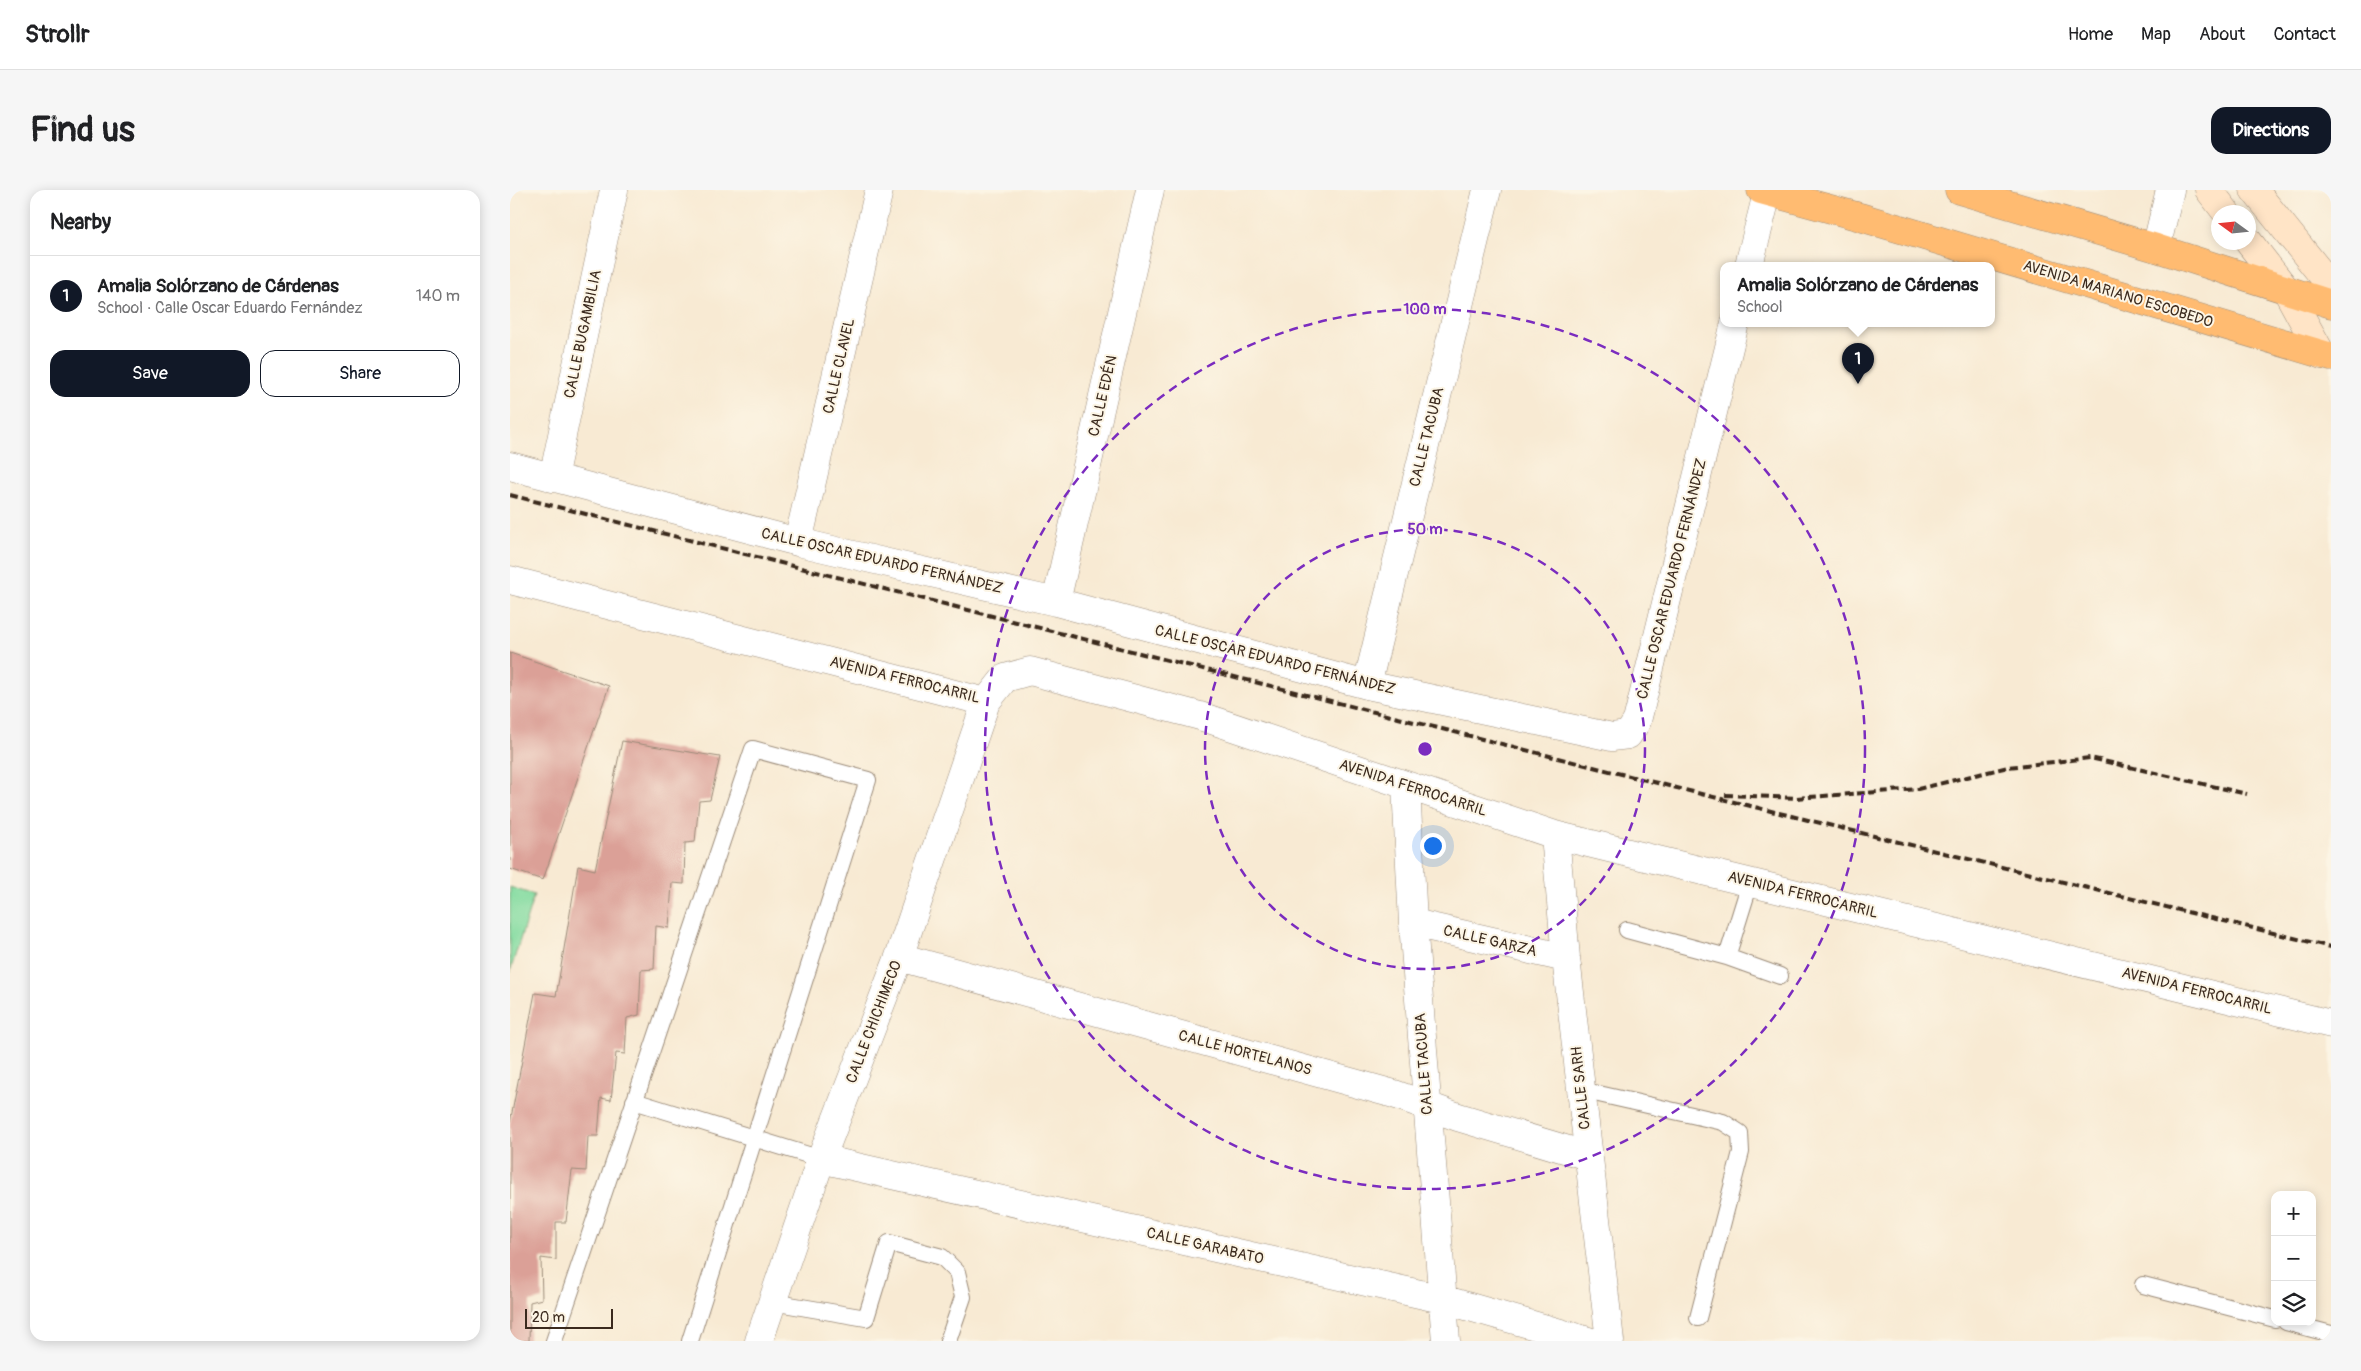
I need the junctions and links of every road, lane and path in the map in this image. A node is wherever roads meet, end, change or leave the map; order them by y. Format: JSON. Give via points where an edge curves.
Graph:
{"nodes":[{"id":1,"x":614,"y":190,"type":"edge"},
{"id":2,"x":879,"y":190,"type":"edge"},
{"id":3,"x":1150,"y":190,"type":"edge"},
{"id":4,"x":1486,"y":190,"type":"edge"},
{"id":5,"x":1959,"y":190,"type":"edge"},
{"id":6,"x":2170,"y":190,"type":"edge"},
{"id":7,"x":2209,"y":190,"type":"edge"},
{"id":8,"x":2254,"y":190,"type":"edge"},
{"id":9,"x":1765,"y":191,"type":"edge"},
{"id":10,"x":2221,"y":205,"type":"edge"},
{"id":11,"x":2156,"y":248,"type":"junction"},
{"id":12,"x":2255,"y":250,"type":"edge"},
{"id":13,"x":1750,"y":262,"type":"edge"},
{"id":14,"x":2331,"y":286,"type":"edge"},
{"id":15,"x":2287,"y":291,"type":"junction"},
{"id":16,"x":2331,"y":304,"type":"edge"},
{"id":17,"x":1734,"y":327,"type":"edge"},
{"id":18,"x":2326,"y":356,"type":"edge"},
{"id":19,"x":510,"y":466,"type":"edge"},
{"id":20,"x":552,"y":478,"type":"junction"},
{"id":21,"x":798,"y":542,"type":"junction"},
{"id":22,"x":510,"y":580,"type":"edge"},
{"id":23,"x":1056,"y":602,"type":"junction"},
{"id":24,"x":1368,"y":685,"type":"junction"},
{"id":25,"x":986,"y":702,"type":"junction"},
{"id":26,"x":1406,"y":786,"type":"junction"},
{"id":27,"x":1555,"y":835,"type":"junction"},
{"id":28,"x":1750,"y":882,"type":"junction"},
{"id":29,"x":1413,"y":923,"type":"junction"},
{"id":30,"x":1627,"y":930,"type":"dead end"},
{"id":31,"x":899,"y":957,"type":"junction"},
{"id":32,"x":1727,"y":957,"type":"junction"},
{"id":33,"x":1566,"y":958,"type":"junction"},
{"id":34,"x":1780,"y":976,"type":"dead end"},
{"id":35,"x":2331,"y":1024,"type":"edge"},
{"id":36,"x":1581,"y":1090,"type":"junction"},
{"id":37,"x":634,"y":1101,"type":"junction"},
{"id":38,"x":1427,"y":1105,"type":"junction"},
{"id":39,"x":754,"y":1140,"type":"junction"},
{"id":40,"x":1588,"y":1156,"type":"junction"},
{"id":41,"x":820,"y":1159,"type":"junction"},
{"id":42,"x":2143,"y":1286,"type":"dead end"},
{"id":43,"x":1442,"y":1299,"type":"junction"},
{"id":44,"x":772,"y":1302,"type":"junction"},
{"id":45,"x":1698,"y":1318,"type":"dead end"},
{"id":46,"x":2271,"y":1318,"type":"edge"},
{"id":47,"x":2301,"y":1326,"type":"edge"},
{"id":48,"x":2331,"y":1334,"type":"edge"},
{"id":49,"x":554,"y":1341,"type":"edge"},
{"id":50,"x":690,"y":1341,"type":"edge"},
{"id":51,"x":759,"y":1341,"type":"edge"},
{"id":52,"x":948,"y":1341,"type":"edge"},
{"id":53,"x":1446,"y":1341,"type":"edge"},
{"id":54,"x":1588,"y":1341,"type":"edge"},
{"id":55,"x":1610,"y":1341,"type":"edge"}],
"edges":[{"from":1,"to":20,"type":"street","name":"CALLE BUGAMBILIA"},
{"from":2,"to":21,"type":"street","name":"CALLE CLAVEL"},
{"from":3,"to":23,"type":"street","name":"CALLE EDÉN"},
{"from":4,"to":24,"type":"street","name":"CALLE TACUBA"},
{"from":5,"to":11,"type":"main road"},
{"from":6,"to":11,"type":"street"},
{"from":7,"to":10,"type":"street"},
{"from":8,"to":14,"type":"street"},
{"from":9,"to":13,"type":"street"},
{"from":9,"to":18,"type":"main road","name":"AVENIDA MARIANO ESCOBEDO"},
{"from":11,"to":15,"type":"main road"},
{"from":12,"to":15,"type":"street"},
{"from":15,"to":16,"type":"main road"},
{"from":15,"to":18,"type":"street"},
{"from":17,"to":24,"type":"street","name":"CALLE OSCAR EDUARDO FERNÁNDEZ","via":[[1637,721],[1628,736],[1612,737]]},
{"from":19,"to":20,"type":"street","name":"CALLE OSCAR EDUARDO FERNÁNDEZ"},
{"from":20,"to":21,"type":"street","name":"CALLE OSCAR EDUARDO FERNÁNDEZ"},
{"from":21,"to":23,"type":"street","name":"CALLE OSCAR EDUARDO FERNÁNDEZ"},
{"from":22,"to":25,"type":"street","name":"AVENIDA FERROCARRIL"},
{"from":23,"to":24,"type":"street","name":"CALLE OSCAR EDUARDO FERNÁNDEZ"},
{"from":25,"to":26,"type":"street","name":"AVENIDA FERROCARRIL","via":[[1004,678],[1030,671],[1200,716]]},
{"from":25,"to":31,"type":"street","name":"CALLE CHICHIMECO"},
{"from":26,"to":27,"type":"street","name":"AVENIDA FERROCARRIL"},
{"from":26,"to":29,"type":"street","name":"CALLE TACUBA"},
{"from":27,"to":28,"type":"street","name":"AVENIDA FERROCARRIL"},
{"from":27,"to":33,"type":"street","name":"CALLE SARH"},
{"from":28,"to":32,"type":"lane"},
{"from":28,"to":35,"type":"street","name":"AVENIDA FERROCARRIL"},
{"from":29,"to":33,"type":"street","name":"CALLE GARZA"},
{"from":29,"to":38,"type":"street","name":"CALLE TACUBA"},
{"from":30,"to":32,"type":"lane"},
{"from":31,"to":38,"type":"street","name":"CALLE HORTELANOS"},
{"from":31,"to":41,"type":"street","name":"CALLE CHICHIMECO"},
{"from":32,"to":34,"type":"lane"},
{"from":33,"to":36,"type":"street","name":"CALLE SARH"},
{"from":36,"to":40,"type":"street","name":"CALLE SARH"},
{"from":36,"to":45,"type":"lane","via":[[1724,1122],[1740,1133],[1741,1152]]},
{"from":37,"to":39,"type":"lane"},
{"from":37,"to":39,"type":"lane","via":[[753,749],[868,780]]},
{"from":37,"to":49,"type":"lane"},
{"from":38,"to":40,"type":"street","name":"CALLE HORTELANOS"},
{"from":38,"to":43,"type":"street","name":"CALLE TACUBA"},
{"from":39,"to":41,"type":"lane"},
{"from":39,"to":50,"type":"lane"},
{"from":40,"to":55,"type":"street","name":"CALLE SARH"},
{"from":41,"to":43,"type":"street","name":"CALLE GARABATO"},
{"from":41,"to":44,"type":"street","name":"CALLE CHICHIMECO"},
{"from":42,"to":46,"type":"lane"},
{"from":43,"to":53,"type":"street","name":"CALLE TACUBA"},
{"from":43,"to":54,"type":"street","name":"CALLE GARABATO"},
{"from":44,"to":51,"type":"street","name":"CALLE CHICHIMECO"},
{"from":44,"to":52,"type":"lane","via":[[866,1318],[889,1243],[905,1246],[942,1257],[957,1272],[963,1297]]},
{"from":47,"to":48,"type":"lane"}]}
